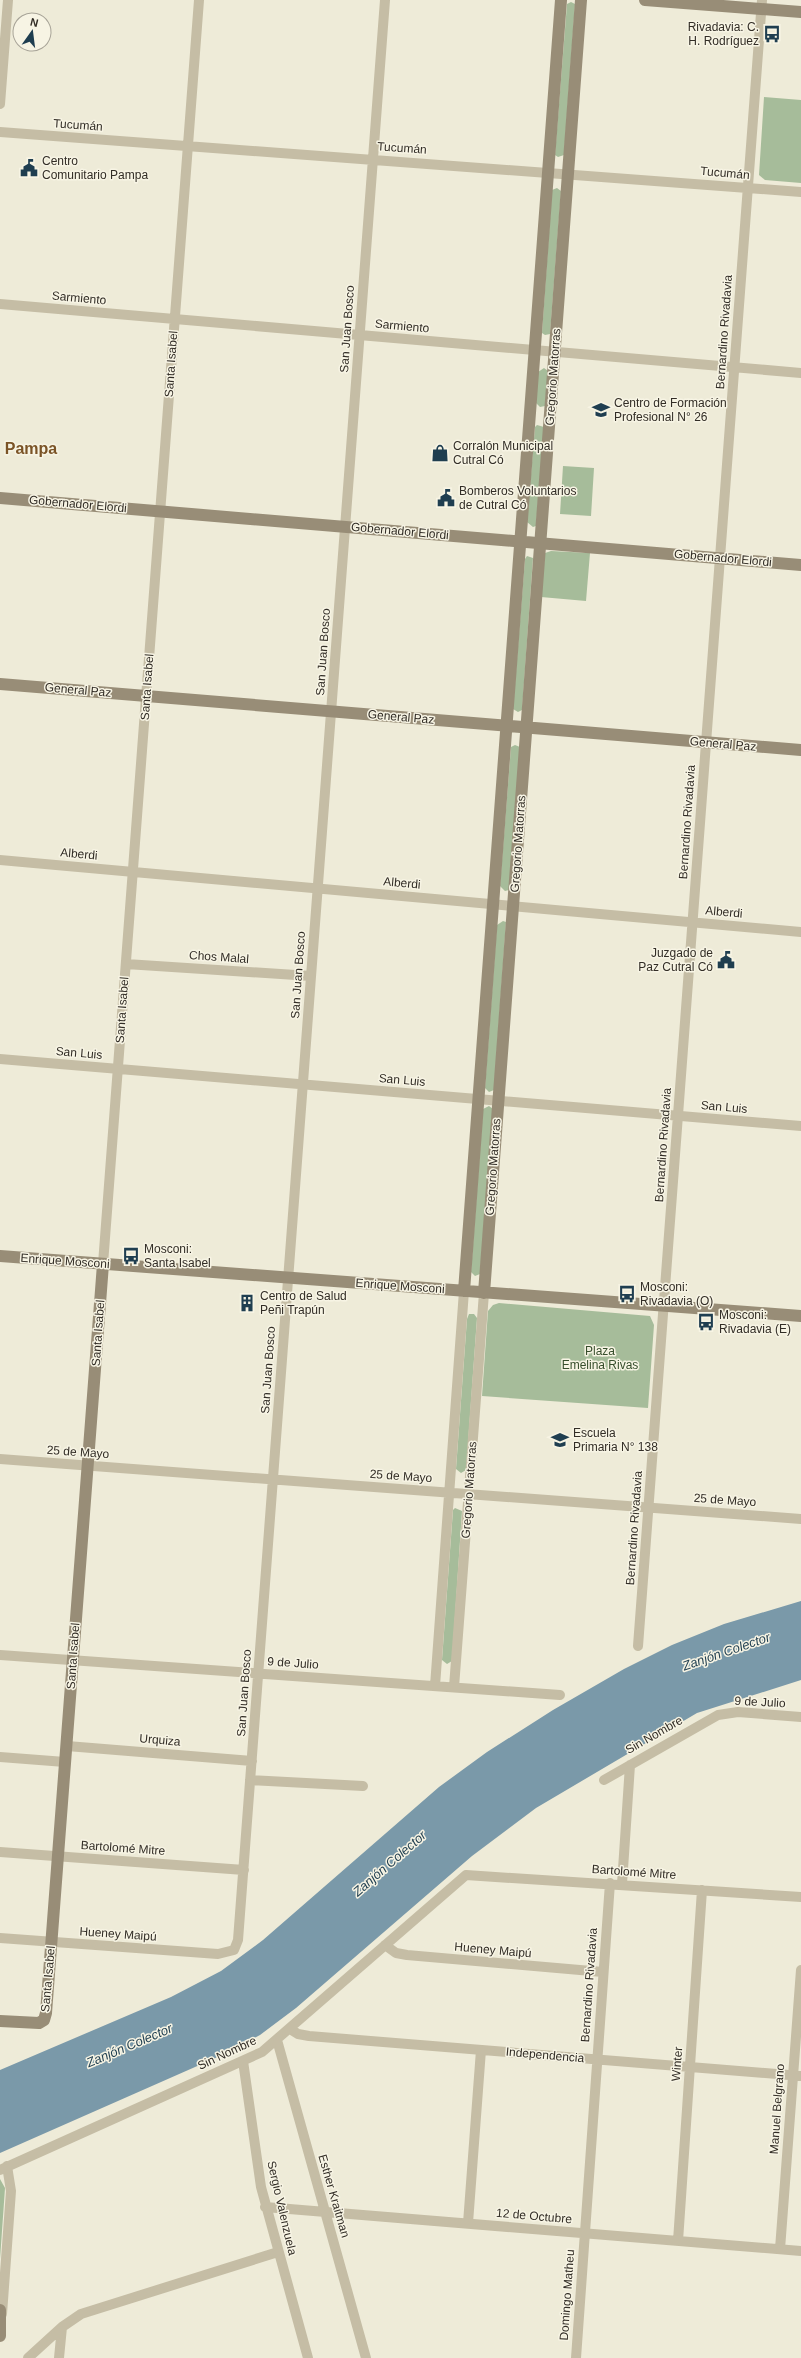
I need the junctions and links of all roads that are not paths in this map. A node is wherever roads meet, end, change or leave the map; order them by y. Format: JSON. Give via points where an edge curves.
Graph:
{"nodes":[{"id":1,"x":8,"y":0,"type":"edge"},
{"id":2,"x":199,"y":0,"type":"edge"},
{"id":3,"x":385,"y":0,"type":"edge"},
{"id":4,"x":561,"y":0,"type":"edge"},
{"id":5,"x":581,"y":0,"type":"edge"},
{"id":6,"x":645,"y":0,"type":"edge"},
{"id":7,"x":761,"y":4,"type":"edge"},
{"id":8,"x":801,"y":12,"type":"edge"},
{"id":9,"x":0,"y":104,"type":"edge"},
{"id":10,"x":0,"y":132,"type":"edge"},
{"id":11,"x":188,"y":146,"type":"junction"},
{"id":12,"x":373,"y":159,"type":"junction"},
{"id":13,"x":548,"y":172,"type":"junction"},
{"id":14,"x":568,"y":173,"type":"junction"},
{"id":15,"x":748,"y":188,"type":"junction"},
{"id":16,"x":801,"y":192,"type":"edge"},
{"id":17,"x":0,"y":304,"type":"edge"},
{"id":18,"x":174,"y":319,"type":"junction"},
{"id":19,"x":360,"y":335,"type":"junction"},
{"id":20,"x":535,"y":350,"type":"junction"},
{"id":21,"x":555,"y":352,"type":"junction"},
{"id":22,"x":734,"y":367,"type":"junction"},
{"id":23,"x":801,"y":373,"type":"edge"},
{"id":24,"x":0,"y":498,"type":"edge"},
{"id":25,"x":160,"y":511,"type":"junction"},
{"id":26,"x":345,"y":527,"type":"junction"},
{"id":27,"x":521,"y":541,"type":"junction"},
{"id":28,"x":540,"y":543,"type":"junction"},
{"id":29,"x":720,"y":558,"type":"junction"},
{"id":30,"x":801,"y":565,"type":"edge"},
{"id":31,"x":0,"y":684,"type":"edge"},
{"id":32,"x":146,"y":696,"type":"junction"},
{"id":33,"x":331,"y":711,"type":"junction"},
{"id":34,"x":507,"y":726,"type":"junction"},
{"id":35,"x":526,"y":728,"type":"junction"},
{"id":36,"x":706,"y":742,"type":"junction"},
{"id":37,"x":801,"y":750,"type":"edge"},
{"id":38,"x":0,"y":860,"type":"edge"},
{"id":39,"x":133,"y":872,"type":"junction"},
{"id":40,"x":318,"y":889,"type":"junction"},
{"id":41,"x":493,"y":905,"type":"junction"},
{"id":42,"x":513,"y":906,"type":"junction"},
{"id":43,"x":692,"y":923,"type":"junction"},
{"id":44,"x":801,"y":932,"type":"edge"},
{"id":45,"x":126,"y":964,"type":"junction"},
{"id":46,"x":311,"y":976,"type":"junction"},
{"id":47,"x":0,"y":1059,"type":"edge"},
{"id":48,"x":118,"y":1069,"type":"junction"},
{"id":49,"x":303,"y":1084,"type":"junction"},
{"id":50,"x":479,"y":1099,"type":"junction"},
{"id":51,"x":498,"y":1101,"type":"junction"},
{"id":52,"x":678,"y":1116,"type":"junction"},
{"id":53,"x":801,"y":1126,"type":"edge"},
{"id":54,"x":0,"y":1256,"type":"edge"},
{"id":55,"x":103,"y":1264,"type":"junction"},
{"id":56,"x":288,"y":1278,"type":"junction"},
{"id":57,"x":464,"y":1291,"type":"junction"},
{"id":58,"x":484,"y":1293,"type":"junction"},
{"id":59,"x":664,"y":1306,"type":"junction"},
{"id":60,"x":801,"y":1316,"type":"edge"},
{"id":61,"x":0,"y":1459,"type":"edge"},
{"id":62,"x":88,"y":1466,"type":"junction"},
{"id":63,"x":273,"y":1480,"type":"junction"},
{"id":64,"x":449,"y":1493,"type":"junction"},
{"id":65,"x":469,"y":1494,"type":"junction"},
{"id":66,"x":648,"y":1508,"type":"junction"},
{"id":67,"x":801,"y":1519,"type":"edge"},
{"id":68,"x":638,"y":1646,"type":"dead end"},
{"id":69,"x":0,"y":1655,"type":"edge"},
{"id":70,"x":73,"y":1660,"type":"junction"},
{"id":71,"x":258,"y":1673,"type":"junction"},
{"id":72,"x":435,"y":1686,"type":"junction"},
{"id":73,"x":454,"y":1687,"type":"junction"},
{"id":74,"x":560,"y":1695,"type":"dead end"},
{"id":75,"x":718,"y":1715,"type":"joint"},
{"id":76,"x":801,"y":1717,"type":"edge"},
{"id":77,"x":67,"y":1746,"type":"junction"},
{"id":78,"x":0,"y":1756,"type":"edge"},
{"id":79,"x":252,"y":1760,"type":"junction"},
{"id":80,"x":65,"y":1762,"type":"junction"},
{"id":81,"x":630,"y":1765,"type":"junction"},
{"id":82,"x":250,"y":1780,"type":"junction"},
{"id":83,"x":604,"y":1780,"type":"dead end"},
{"id":84,"x":363,"y":1786,"type":"dead end"},
{"id":85,"x":0,"y":1852,"type":"edge"},
{"id":86,"x":58,"y":1857,"type":"junction"},
{"id":87,"x":244,"y":1870,"type":"junction"},
{"id":88,"x":466,"y":1875,"type":"joint"},
{"id":89,"x":610,"y":1883,"type":"junction"},
{"id":90,"x":622,"y":1884,"type":"junction"},
{"id":91,"x":702,"y":1890,"type":"junction"},
{"id":92,"x":801,"y":1897,"type":"edge"},
{"id":93,"x":0,"y":1938,"type":"edge"},
{"id":94,"x":52,"y":1942,"type":"junction"},
{"id":95,"x":384,"y":1945,"type":"junction"},
{"id":96,"x":234,"y":1950,"type":"joint"},
{"id":97,"x":801,"y":1970,"type":"edge"},
{"id":98,"x":603,"y":1972,"type":"junction"},
{"id":99,"x":0,"y":2021,"type":"edge"},
{"id":100,"x":290,"y":2029,"type":"junction"},
{"id":101,"x":277,"y":2040,"type":"junction"},
{"id":102,"x":482,"y":2050,"type":"junction"},
{"id":103,"x":597,"y":2059,"type":"junction"},
{"id":104,"x":243,"y":2061,"type":"junction"},
{"id":105,"x":690,"y":2067,"type":"junction"},
{"id":106,"x":797,"y":2076,"type":"edge"},
{"id":107,"x":4,"y":2168,"type":"edge"},
{"id":108,"x":266,"y":2207,"type":"junction"},
{"id":109,"x":325,"y":2212,"type":"junction"},
{"id":110,"x":468,"y":2223,"type":"junction"},
{"id":111,"x":584,"y":2233,"type":"junction"},
{"id":112,"x":678,"y":2241,"type":"junction"},
{"id":113,"x":780,"y":2249,"type":"junction"},
{"id":114,"x":801,"y":2251,"type":"edge"},
{"id":115,"x":278,"y":2252,"type":"junction"},
{"id":116,"x":1,"y":2312,"type":"edge"},
{"id":117,"x":62,"y":2327,"type":"junction"},
{"id":118,"x":0,"y":2336,"type":"edge"},
{"id":119,"x":28,"y":2358,"type":"edge"},
{"id":120,"x":59,"y":2358,"type":"edge"},
{"id":121,"x":308,"y":2358,"type":"edge"},
{"id":122,"x":366,"y":2358,"type":"edge"},
{"id":123,"x":576,"y":2358,"type":"edge"}],
"edges":[{"from":1,"to":9,"type":"street"},
{"from":2,"to":11,"type":"street","name":"Santa Isabel"},
{"from":3,"to":12,"type":"street","name":"San Juan Bosco"},
{"from":4,"to":13,"type":"main road","name":"Gregorio Matorras"},
{"from":5,"to":14,"type":"main road","name":"Gregorio Matorras"},
{"from":6,"to":7,"type":"main road"},
{"from":7,"to":8,"type":"main road"},
{"from":7,"to":15,"type":"street","name":"Bernardino Rivadavia"},
{"from":10,"to":11,"type":"street","name":"Tucumán"},
{"from":11,"to":12,"type":"street","name":"Tucumán"},
{"from":11,"to":18,"type":"street","name":"Santa Isabel"},
{"from":12,"to":13,"type":"street","name":"Tucumán"},
{"from":12,"to":19,"type":"street","name":"San Juan Bosco"},
{"from":13,"to":14,"type":"street","name":"Tucumán"},
{"from":13,"to":20,"type":"main road","name":"Gregorio Matorras"},
{"from":14,"to":15,"type":"street","name":"Tucumán"},
{"from":14,"to":21,"type":"main road","name":"Gregorio Matorras"},
{"from":15,"to":16,"type":"street","name":"Tucumán"},
{"from":15,"to":22,"type":"street","name":"Bernardino Rivadavia"},
{"from":17,"to":18,"type":"street","name":"Sarmiento"},
{"from":18,"to":19,"type":"street","name":"Sarmiento"},
{"from":18,"to":25,"type":"street","name":"Santa Isabel"},
{"from":19,"to":20,"type":"street","name":"Sarmiento"},
{"from":19,"to":26,"type":"street","name":"San Juan Bosco"},
{"from":20,"to":21,"type":"street","name":"Sarmiento"},
{"from":20,"to":27,"type":"main road","name":"Gregorio Matorras"},
{"from":21,"to":22,"type":"street","name":"Sarmiento"},
{"from":21,"to":28,"type":"main road","name":"Gregorio Matorras"},
{"from":22,"to":23,"type":"street","name":"Sarmiento"},
{"from":22,"to":29,"type":"street","name":"Bernardino Rivadavia"},
{"from":24,"to":25,"type":"main road","name":"Gobernador Elordi"},
{"from":25,"to":26,"type":"main road","name":"Gobernador Elordi"},
{"from":25,"to":32,"type":"street","name":"Santa Isabel"},
{"from":26,"to":27,"type":"main road","name":"Gobernador Elordi"},
{"from":26,"to":33,"type":"street","name":"San Juan Bosco"},
{"from":27,"to":28,"type":"main road","name":"Gobernador Elordi"},
{"from":27,"to":34,"type":"main road","name":"Gregorio Matorras"},
{"from":28,"to":29,"type":"main road","name":"Gobernador Elordi"},
{"from":28,"to":35,"type":"main road","name":"Gregorio Matorras"},
{"from":29,"to":30,"type":"main road","name":"Gobernador Elordi"},
{"from":29,"to":36,"type":"street","name":"Bernardino Rivadavia"},
{"from":31,"to":32,"type":"main road","name":"General Paz"},
{"from":32,"to":33,"type":"main road","name":"General Paz"},
{"from":32,"to":39,"type":"street","name":"Santa Isabel"},
{"from":33,"to":34,"type":"main road","name":"General Paz"},
{"from":33,"to":40,"type":"street","name":"San Juan Bosco"},
{"from":34,"to":35,"type":"main road","name":"General Paz"},
{"from":34,"to":41,"type":"main road","name":"Gregorio Matorras"},
{"from":35,"to":36,"type":"main road","name":"General Paz"},
{"from":35,"to":42,"type":"main road","name":"Gregorio Matorras"},
{"from":36,"to":37,"type":"main road","name":"General Paz"},
{"from":36,"to":43,"type":"street","name":"Bernardino Rivadavia"},
{"from":38,"to":39,"type":"street","name":"Alberdi"},
{"from":39,"to":40,"type":"street","name":"Alberdi"},
{"from":39,"to":45,"type":"street","name":"Santa Isabel"},
{"from":40,"to":41,"type":"street","name":"Alberdi"},
{"from":40,"to":46,"type":"street","name":"San Juan Bosco"},
{"from":41,"to":42,"type":"street","name":"Alberdi"},
{"from":41,"to":50,"type":"main road","name":"Gregorio Matorras"},
{"from":42,"to":43,"type":"street","name":"Alberdi"},
{"from":42,"to":51,"type":"main road","name":"Gregorio Matorras"},
{"from":43,"to":44,"type":"street","name":"Alberdi"},
{"from":43,"to":52,"type":"street","name":"Bernardino Rivadavia"},
{"from":45,"to":46,"type":"street","name":"Chos Malal"},
{"from":45,"to":48,"type":"street","name":"Santa Isabel"},
{"from":46,"to":49,"type":"street","name":"San Juan Bosco"},
{"from":47,"to":48,"type":"street","name":"San Luis"},
{"from":48,"to":49,"type":"street","name":"San Luis"},
{"from":48,"to":55,"type":"street","name":"Santa Isabel"},
{"from":49,"to":50,"type":"street","name":"San Luis"},
{"from":49,"to":56,"type":"street","name":"San Juan Bosco"},
{"from":50,"to":51,"type":"street","name":"San Luis"},
{"from":50,"to":57,"type":"main road","name":"Gregorio Matorras"},
{"from":51,"to":52,"type":"street","name":"San Luis"},
{"from":51,"to":58,"type":"main road","name":"Gregorio Matorras"},
{"from":52,"to":53,"type":"street","name":"San Luis"},
{"from":52,"to":59,"type":"street","name":"Bernardino Rivadavia"},
{"from":54,"to":55,"type":"main road","name":"Enrique Mosconi"},
{"from":55,"to":56,"type":"main road","name":"Enrique Mosconi"},
{"from":55,"to":62,"type":"main road","name":"Santa Isabel"},
{"from":56,"to":57,"type":"main road","name":"Enrique Mosconi"},
{"from":56,"to":63,"type":"street","name":"San Juan Bosco"},
{"from":57,"to":58,"type":"main road","name":"Enrique Mosconi"},
{"from":57,"to":64,"type":"street","name":"Gregorio Matorras"},
{"from":58,"to":59,"type":"main road","name":"Enrique Mosconi"},
{"from":58,"to":65,"type":"street","name":"Gregorio Matorras"},
{"from":59,"to":60,"type":"main road","name":"Enrique Mosconi"},
{"from":59,"to":66,"type":"street","name":"Bernardino Rivadavia"},
{"from":61,"to":62,"type":"street","name":"25 de Mayo"},
{"from":62,"to":63,"type":"street","name":"25 de Mayo"},
{"from":62,"to":70,"type":"main road","name":"Santa Isabel"},
{"from":63,"to":64,"type":"street","name":"25 de Mayo"},
{"from":63,"to":71,"type":"street","name":"San Juan Bosco"},
{"from":64,"to":65,"type":"street","name":"25 de Mayo"},
{"from":64,"to":72,"type":"street","name":"Gregorio Matorras"},
{"from":65,"to":66,"type":"street","name":"25 de Mayo"},
{"from":65,"to":73,"type":"street","name":"Gregorio Matorras"},
{"from":66,"to":67,"type":"street","name":"25 de Mayo"},
{"from":66,"to":68,"type":"street","name":"Bernardino Rivadavia"},
{"from":69,"to":70,"type":"street","name":"9 de Julio"},
{"from":70,"to":71,"type":"street","name":"9 de Julio"},
{"from":70,"to":77,"type":"main road","name":"Santa Isabel"},
{"from":71,"to":72,"type":"street","name":"9 de Julio"},
{"from":71,"to":79,"type":"street","name":"San Juan Bosco"},
{"from":72,"to":73,"type":"street","name":"9 de Julio"},
{"from":73,"to":74,"type":"street","name":"9 de Julio"},
{"from":75,"to":76,"type":"street","name":"9 de Julio","via":[[738,1712]]},
{"from":75,"to":81,"type":"street","name":"Sin Nombre"},
{"from":77,"to":79,"type":"street","name":"Urquiza"},
{"from":77,"to":80,"type":"main road","name":"Santa Isabel"},
{"from":78,"to":80,"type":"street"},
{"from":79,"to":82,"type":"street","name":"San Juan Bosco"},
{"from":80,"to":86,"type":"main road","name":"Santa Isabel"},
{"from":81,"to":83,"type":"street","name":"Sin Nombre"},
{"from":81,"to":90,"type":"street"},
{"from":82,"to":84,"type":"street"},
{"from":82,"to":87,"type":"street","name":"San Juan Bosco"},
{"from":85,"to":86,"type":"street","name":"Bartolomé Mitre"},
{"from":86,"to":87,"type":"street","name":"Bartolomé Mitre"},
{"from":86,"to":94,"type":"main road","name":"Santa Isabel"},
{"from":87,"to":96,"type":"street","name":"San Juan Bosco","via":[[238,1940]]},
{"from":88,"to":89,"type":"street","name":"Bartolomé Mitre"},
{"from":88,"to":95,"type":"street","name":"Sin Nombre"},
{"from":89,"to":90,"type":"street","name":"Bartolomé Mitre"},
{"from":89,"to":98,"type":"street","name":"Bernardino Rivadavia"},
{"from":90,"to":91,"type":"street","name":"Bartolomé Mitre"},
{"from":91,"to":92,"type":"street","name":"Bartolomé Mitre"},
{"from":91,"to":105,"type":"street","name":"Winter"},
{"from":93,"to":94,"type":"street","name":"Hueney Maipú"},
{"from":94,"to":96,"type":"street","name":"Hueney Maipú","via":[[218,1954]]},
{"from":94,"to":99,"type":"main road","name":"Santa Isabel","via":[[44,2020],[33,2023]]},
{"from":95,"to":98,"type":"street","name":"Hueney Maipú","via":[[403,1955]]},
{"from":95,"to":100,"type":"street","name":"Sin Nombre"},
{"from":97,"to":106,"type":"street","name":"Manuel Belgrano"},
{"from":98,"to":103,"type":"street","name":"Bernardino Rivadavia"},
{"from":100,"to":101,"type":"street","name":"Sin Nombre"},
{"from":100,"to":102,"type":"street","name":"Independencia","via":[[309,2036]]},
{"from":101,"to":104,"type":"street","name":"Sin Nombre","via":[[262,2052]]},
{"from":101,"to":109,"type":"street","name":"Esther Kraitman"},
{"from":102,"to":103,"type":"street","name":"Independencia"},
{"from":102,"to":110,"type":"street"},
{"from":103,"to":105,"type":"street","name":"Independencia"},
{"from":103,"to":111,"type":"street","name":"Bernardino Rivadavia"},
{"from":104,"to":107,"type":"street","name":"Sin Nombre"},
{"from":104,"to":108,"type":"street","name":"Sergio Valenzuela"},
{"from":105,"to":106,"type":"street","name":"Independencia"},
{"from":105,"to":112,"type":"street","name":"Winter"},
{"from":106,"to":113,"type":"street","name":"Manuel Belgrano"},
{"from":107,"to":116,"type":"street","via":[[11,2191]]},
{"from":108,"to":109,"type":"street","name":"12 de Octubre"},
{"from":108,"to":115,"type":"street","name":"Sergio Valenzuela"},
{"from":109,"to":110,"type":"street","name":"12 de Octubre"},
{"from":109,"to":122,"type":"street","name":"Esther Kraitman"},
{"from":110,"to":111,"type":"street","name":"12 de Octubre"},
{"from":111,"to":112,"type":"street","name":"12 de Octubre"},
{"from":111,"to":123,"type":"street","name":"Domingo Matheu"},
{"from":112,"to":113,"type":"street","name":"12 de Octubre"},
{"from":113,"to":114,"type":"street","name":"12 de Octubre"},
{"from":115,"to":117,"type":"street","via":[[92,2310]]},
{"from":115,"to":121,"type":"street","name":"Sergio Valenzuela"},
{"from":116,"to":118,"type":"main road"},
{"from":117,"to":119,"type":"street"},
{"from":117,"to":120,"type":"street"}]}
